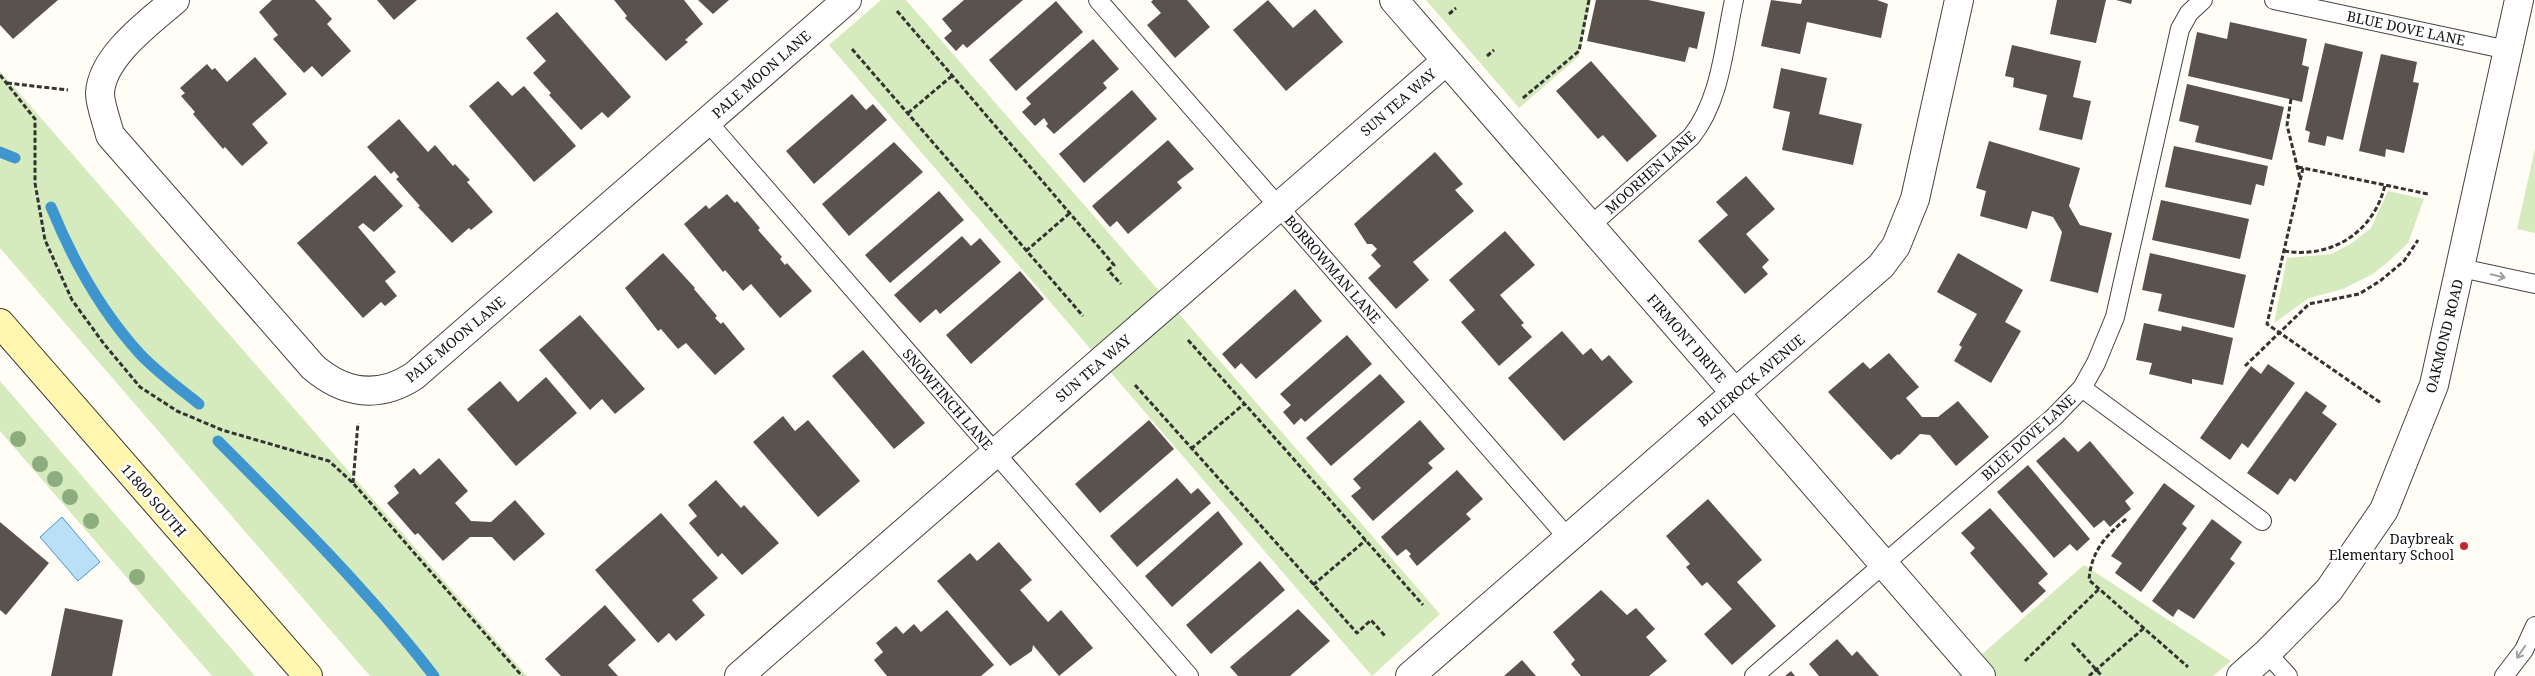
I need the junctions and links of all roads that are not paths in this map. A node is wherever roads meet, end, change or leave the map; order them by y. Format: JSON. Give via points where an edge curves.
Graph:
{"nodes":[{"id":1,"x":175,"y":0,"type":"edge"},
{"id":2,"x":847,"y":0,"type":"edge"},
{"id":3,"x":1098,"y":0,"type":"edge"},
{"id":4,"x":1394,"y":0,"type":"edge"},
{"id":5,"x":1734,"y":0,"type":"edge"},
{"id":6,"x":1959,"y":0,"type":"edge"},
{"id":7,"x":2203,"y":0,"type":"edge"},
{"id":8,"x":2274,"y":0,"type":"edge"},
{"id":9,"x":2520,"y":0,"type":"edge"},
{"id":10,"x":2508,"y":50,"type":"junction"},
{"id":11,"x":1446,"y":60,"type":"junction"},
{"id":12,"x":707,"y":121,"type":"junction"},
{"id":13,"x":1279,"y":206,"type":"junction"},
{"id":14,"x":1590,"y":226,"type":"junction"},
{"id":15,"x":2460,"y":268,"type":"junction"},
{"id":16,"x":2535,"y":284,"type":"edge"},
{"id":17,"x":0,"y":323,"type":"edge"},
{"id":18,"x":2082,"y":388,"type":"junction"},
{"id":19,"x":1735,"y":394,"type":"junction"},
{"id":20,"x":995,"y":453,"type":"junction"},
{"id":21,"x":2262,"y":521,"type":"dead end"},
{"id":22,"x":1568,"y":538,"type":"junction"},
{"id":23,"x":1883,"y":564,"type":"junction"},
{"id":24,"x":2535,"y":626,"type":"edge"},
{"id":25,"x":2267,"y":653,"type":"junction"},
{"id":26,"x":308,"y":676,"type":"edge"},
{"id":27,"x":739,"y":676,"type":"edge"},
{"id":28,"x":1189,"y":676,"type":"edge"},
{"id":29,"x":1410,"y":676,"type":"edge"},
{"id":30,"x":1754,"y":676,"type":"edge"},
{"id":31,"x":1981,"y":676,"type":"edge"},
{"id":32,"x":2241,"y":676,"type":"edge"},
{"id":33,"x":2288,"y":676,"type":"edge"},
{"id":34,"x":2504,"y":676,"type":"edge"}],
"edges":[{"from":1,"to":12,"type":"street","name":"PALE MOON LANE","via":[[121,49],[105,77],[100,93],[110,135],[313,367],[335,384],[362,390],[390,388],[414,376]]},
{"from":2,"to":12,"type":"street","name":"PALE MOON LANE"},
{"from":3,"to":13,"type":"lane","name":"BORROWMAN LANE"},
{"from":4,"to":11,"type":"street","name":"FIRMONT DRIVE"},
{"from":5,"to":14,"type":"lane","name":"MOORHEN LANE","via":[[1712,100],[1704,120],[1691,137]]},
{"from":6,"to":19,"type":"street","name":"BLUEROCK AVENUE","via":[[1915,200],[1896,246],[1862,284]]},
{"from":7,"to":18,"type":"lane","name":"BLUE DOVE LANE","via":[[2189,13],[2180,29],[2115,317]]},
{"from":8,"to":10,"type":"lane","name":"BLUE DOVE LANE"},
{"from":9,"to":10,"type":"street","name":"OAKMOND ROAD"},
{"from":10,"to":15,"type":"street","name":"OAKMOND ROAD"},
{"from":11,"to":13,"type":"street","name":"SUN TEA WAY"},
{"from":11,"to":14,"type":"street","name":"FIRMONT DRIVE"},
{"from":12,"to":20,"type":"lane","name":"SNOWFINCH LANE"},
{"from":13,"to":20,"type":"street","name":"SUN TEA WAY"},
{"from":13,"to":22,"type":"lane","name":"BORROWMAN LANE"},
{"from":14,"to":19,"type":"street","name":"FIRMONT DRIVE"},
{"from":15,"to":16,"type":"lane","one_way":true},
{"from":15,"to":25,"type":"street","name":"OAKMOND ROAD","via":[[2434,385],[2384,510],[2329,590]]},
{"from":17,"to":26,"type":"main road","name":"11800 SOUTH"},
{"from":18,"to":21,"type":"lane"},
{"from":18,"to":23,"type":"lane","name":"BLUE DOVE LANE","via":[[2054,417]]},
{"from":19,"to":22,"type":"street","name":"BLUEROCK AVENUE"},
{"from":19,"to":23,"type":"street","name":"FIRMONT DRIVE"},
{"from":20,"to":27,"type":"street","name":"SUN TEA WAY"},
{"from":20,"to":28,"type":"lane","name":"SNOWFINCH LANE"},
{"from":22,"to":29,"type":"street","name":"BLUEROCK AVENUE"},
{"from":23,"to":30,"type":"lane","name":"BLUE DOVE LANE"},
{"from":23,"to":31,"type":"street","name":"FIRMONT DRIVE"},
{"from":24,"to":34,"type":"lane","one_way":true,"via":[[2524,650]]},
{"from":25,"to":32,"type":"street","name":"OAKMOND ROAD"},
{"from":25,"to":33,"type":"lane"}]}
